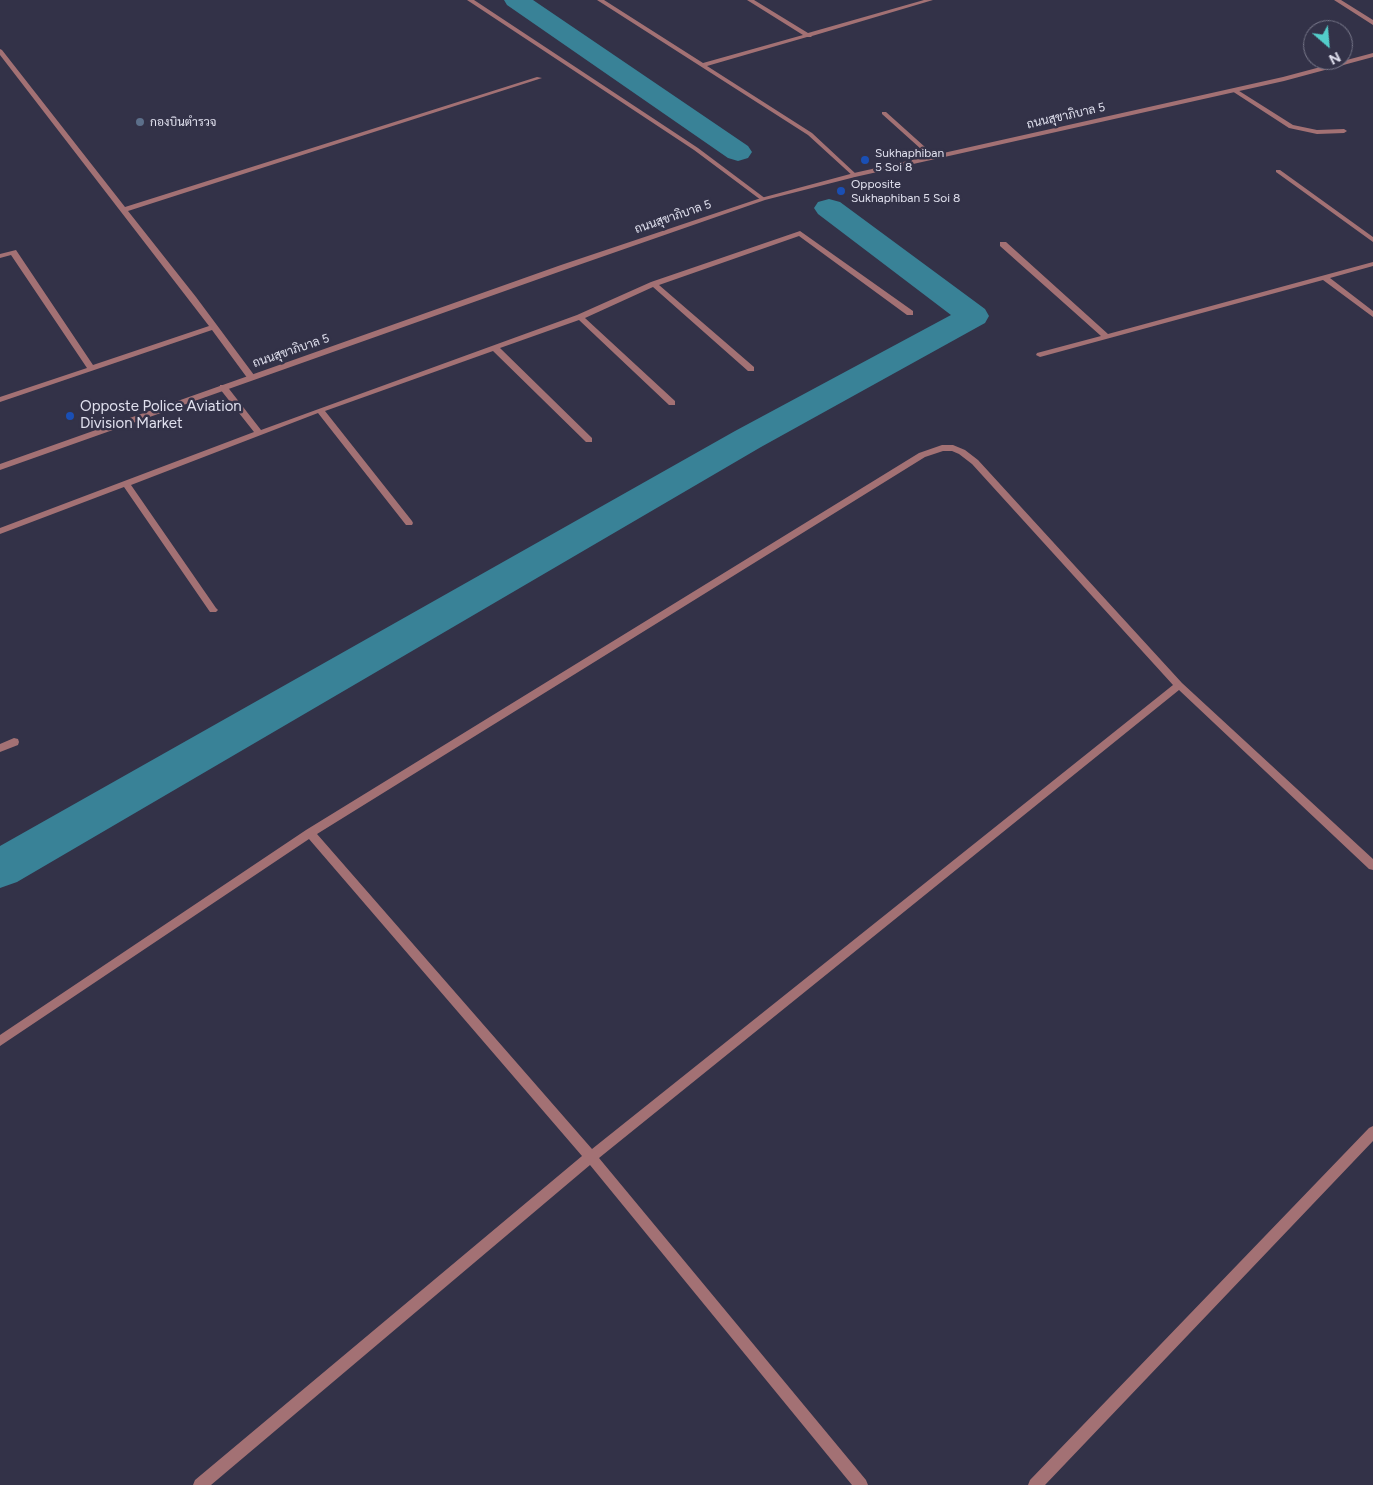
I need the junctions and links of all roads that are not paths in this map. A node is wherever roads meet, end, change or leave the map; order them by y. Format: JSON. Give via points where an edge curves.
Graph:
{"nodes":[{"id":1,"x":470,"y":0,"type":"edge"},
{"id":2,"x":600,"y":0,"type":"edge"},
{"id":3,"x":750,"y":0,"type":"edge"},
{"id":4,"x":912,"y":0,"type":"edge"},
{"id":5,"x":930,"y":0,"type":"edge"},
{"id":6,"x":1337,"y":0,"type":"edge"},
{"id":7,"x":919,"y":4,"type":"junction"},
{"id":8,"x":1373,"y":23,"type":"edge"},
{"id":9,"x":809,"y":36,"type":"junction"},
{"id":10,"x":0,"y":51,"type":"edge"},
{"id":11,"x":1373,"y":54,"type":"edge"},
{"id":12,"x":703,"y":65,"type":"junction"},
{"id":13,"x":539,"y":78,"type":"dead end"},
{"id":14,"x":1234,"y":90,"type":"junction"},
{"id":15,"x":884,"y":113,"type":"dead end"},
{"id":16,"x":1344,"y":130,"type":"dead end"},
{"id":17,"x":933,"y":157,"type":"junction"},
{"id":18,"x":1278,"y":171,"type":"dead end"},
{"id":19,"x":854,"y":175,"type":"junction"},
{"id":20,"x":763,"y":199,"type":"junction"},
{"id":21,"x":124,"y":210,"type":"junction"},
{"id":22,"x":1373,"y":240,"type":"edge"},
{"id":23,"x":1003,"y":244,"type":"dead end"},
{"id":24,"x":0,"y":256,"type":"edge"},
{"id":25,"x":1373,"y":264,"type":"edge"},
{"id":26,"x":1324,"y":277,"type":"junction"},
{"id":27,"x":654,"y":284,"type":"junction"},
{"id":28,"x":910,"y":314,"type":"dead end"},
{"id":29,"x":1373,"y":314,"type":"edge"},
{"id":30,"x":580,"y":317,"type":"junction"},
{"id":31,"x":213,"y":327,"type":"junction"},
{"id":32,"x":1107,"y":337,"type":"junction"},
{"id":33,"x":494,"y":348,"type":"junction"},
{"id":34,"x":1040,"y":355,"type":"dead end"},
{"id":35,"x":92,"y":369,"type":"junction"},
{"id":36,"x":752,"y":369,"type":"dead end"},
{"id":37,"x":251,"y":377,"type":"junction"},
{"id":38,"x":223,"y":387,"type":"junction"},
{"id":39,"x":0,"y":400,"type":"edge"},
{"id":40,"x":672,"y":404,"type":"dead end"},
{"id":41,"x":320,"y":410,"type":"junction"},
{"id":42,"x":259,"y":433,"type":"junction"},
{"id":43,"x":589,"y":440,"type":"dead end"},
{"id":44,"x":0,"y":467,"type":"edge"},
{"id":45,"x":126,"y":484,"type":"junction"},
{"id":46,"x":409,"y":523,"type":"dead end"},
{"id":47,"x":0,"y":531,"type":"edge"},
{"id":48,"x":213,"y":610,"type":"dead end"},
{"id":49,"x":1179,"y":685,"type":"junction"},
{"id":50,"x":14,"y":742,"type":"dead end"},
{"id":51,"x":0,"y":748,"type":"edge"},
{"id":52,"x":310,"y":833,"type":"junction"},
{"id":53,"x":1373,"y":866,"type":"edge"},
{"id":54,"x":0,"y":1042,"type":"edge"},
{"id":55,"x":1373,"y":1132,"type":"edge"},
{"id":56,"x":591,"y":1157,"type":"junction"},
{"id":57,"x":200,"y":1485,"type":"edge"},
{"id":58,"x":861,"y":1485,"type":"edge"},
{"id":59,"x":1035,"y":1485,"type":"edge"}],
"edges":[{"from":1,"to":20,"type":"street","via":[[696,149]]},
{"from":2,"to":12,"type":"street"},
{"from":3,"to":9,"type":"street"},
{"from":4,"to":7,"type":"street"},
{"from":5,"to":7,"type":"street"},
{"from":6,"to":8,"type":"street"},
{"from":7,"to":9,"type":"street"},
{"from":9,"to":12,"type":"street"},
{"from":10,"to":21,"type":"street"},
{"from":11,"to":14,"type":"street","name":"ถนนสุขาภิบาล 5"},
{"from":12,"to":19,"type":"street","via":[[810,134]]},
{"from":13,"to":21,"type":"street"},
{"from":14,"to":16,"type":"street","via":[[1291,127],[1318,132]]},
{"from":14,"to":17,"type":"street","name":"ถนนสุขาภิบาล 5"},
{"from":15,"to":17,"type":"street"},
{"from":17,"to":19,"type":"street","name":"ถนนสุขาภิบาล 5"},
{"from":18,"to":22,"type":"street"},
{"from":19,"to":20,"type":"street","name":"ถนนสุขาภิบาล 5"},
{"from":20,"to":37,"type":"street","name":"ถนนสุขาภิบาล 5"},
{"from":21,"to":31,"type":"street"},
{"from":23,"to":32,"type":"street"},
{"from":24,"to":35,"type":"street","via":[[13,252]]},
{"from":25,"to":26,"type":"street"},
{"from":26,"to":29,"type":"street"},
{"from":26,"to":32,"type":"street"},
{"from":27,"to":28,"type":"street","via":[[800,233]]},
{"from":27,"to":30,"type":"street"},
{"from":27,"to":36,"type":"street"},
{"from":30,"to":33,"type":"street"},
{"from":30,"to":40,"type":"street"},
{"from":31,"to":35,"type":"street"},
{"from":31,"to":37,"type":"street"},
{"from":32,"to":34,"type":"street"},
{"from":33,"to":41,"type":"street"},
{"from":33,"to":43,"type":"street"},
{"from":35,"to":39,"type":"street"},
{"from":37,"to":38,"type":"street","name":"ถนนสุขาภิบาล 5"},
{"from":38,"to":42,"type":"street"},
{"from":38,"to":44,"type":"street","name":"ถนนสุขาภิบาล 5"},
{"from":41,"to":42,"type":"street"},
{"from":41,"to":46,"type":"street"},
{"from":42,"to":45,"type":"street"},
{"from":45,"to":47,"type":"street"},
{"from":45,"to":48,"type":"street"},
{"from":49,"to":52,"type":"street","via":[[975,462],[953,448],[942,448],[922,455]]},
{"from":49,"to":53,"type":"street"},
{"from":49,"to":56,"type":"street"},
{"from":50,"to":51,"type":"street"},
{"from":52,"to":54,"type":"street"},
{"from":52,"to":56,"type":"street"},
{"from":55,"to":59,"type":"street"},
{"from":56,"to":57,"type":"street"},
{"from":56,"to":58,"type":"street"}]}
